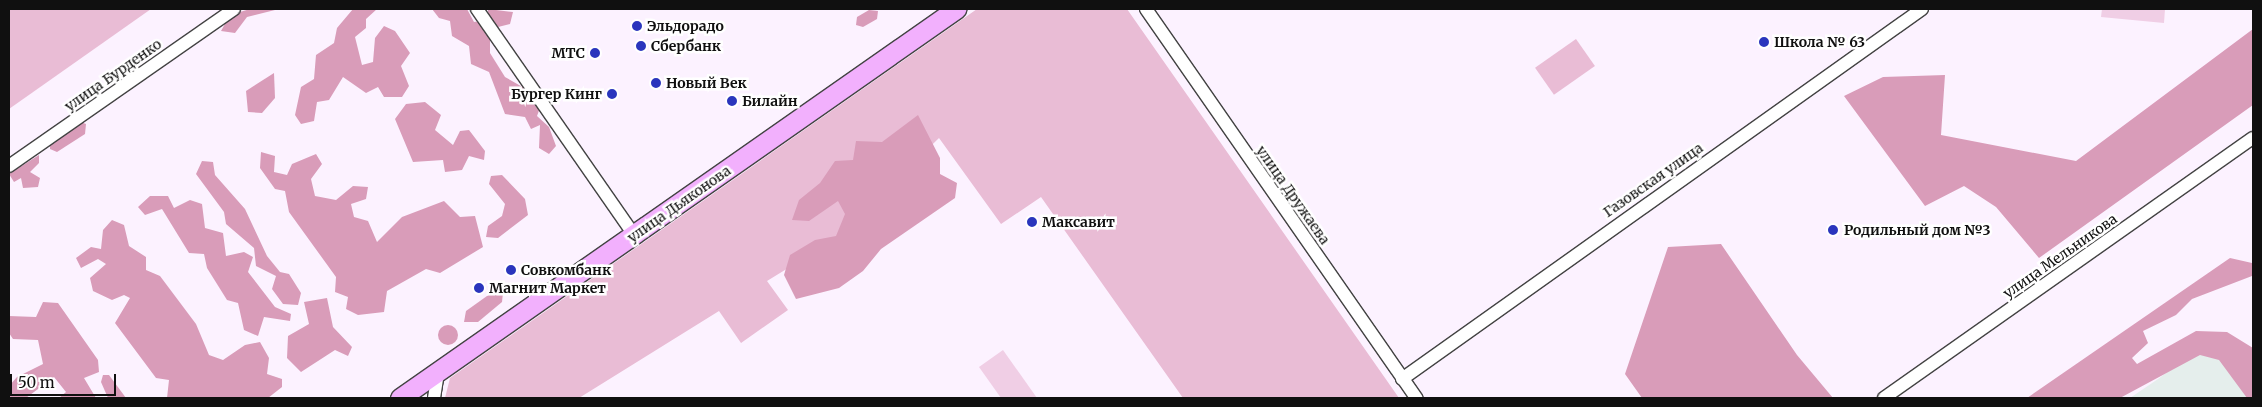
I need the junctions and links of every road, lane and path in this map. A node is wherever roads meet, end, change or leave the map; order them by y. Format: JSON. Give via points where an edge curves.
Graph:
{"nodes":[{"id":1,"x":234,"y":9,"type":"edge"},
{"id":2,"x":477,"y":9,"type":"edge"},
{"id":3,"x":956,"y":9,"type":"edge"},
{"id":4,"x":1146,"y":9,"type":"edge"},
{"id":5,"x":1922,"y":9,"type":"edge"},
{"id":6,"x":2253,"y":138,"type":"edge"},
{"id":7,"x":9,"y":166,"type":"edge"},
{"id":8,"x":635,"y":236,"type":"junction"},
{"id":9,"x":438,"y":372,"type":"junction"},
{"id":10,"x":1402,"y":379,"type":"junction"},
{"id":11,"x":400,"y":398,"type":"edge"},
{"id":12,"x":434,"y":398,"type":"edge"},
{"id":13,"x":1416,"y":398,"type":"edge"},
{"id":14,"x":1884,"y":398,"type":"edge"}],
"edges":[{"from":1,"to":7,"type":"street","name":"улица Бурденко"},
{"from":2,"to":8,"type":"street"},
{"from":3,"to":8,"type":"main road","name":"улица Дьяконова"},
{"from":4,"to":10,"type":"street","name":"улица Дружаева"},
{"from":5,"to":10,"type":"street","name":"Газовская улица"},
{"from":6,"to":14,"type":"street","name":"улица Мельникова"},
{"from":8,"to":9,"type":"main road","name":"улица Дьяконова"},
{"from":9,"to":11,"type":"main road","name":"улица Дьяконова"},
{"from":9,"to":12,"type":"street"},
{"from":10,"to":13,"type":"street","name":"улица Дружаева"}]}
